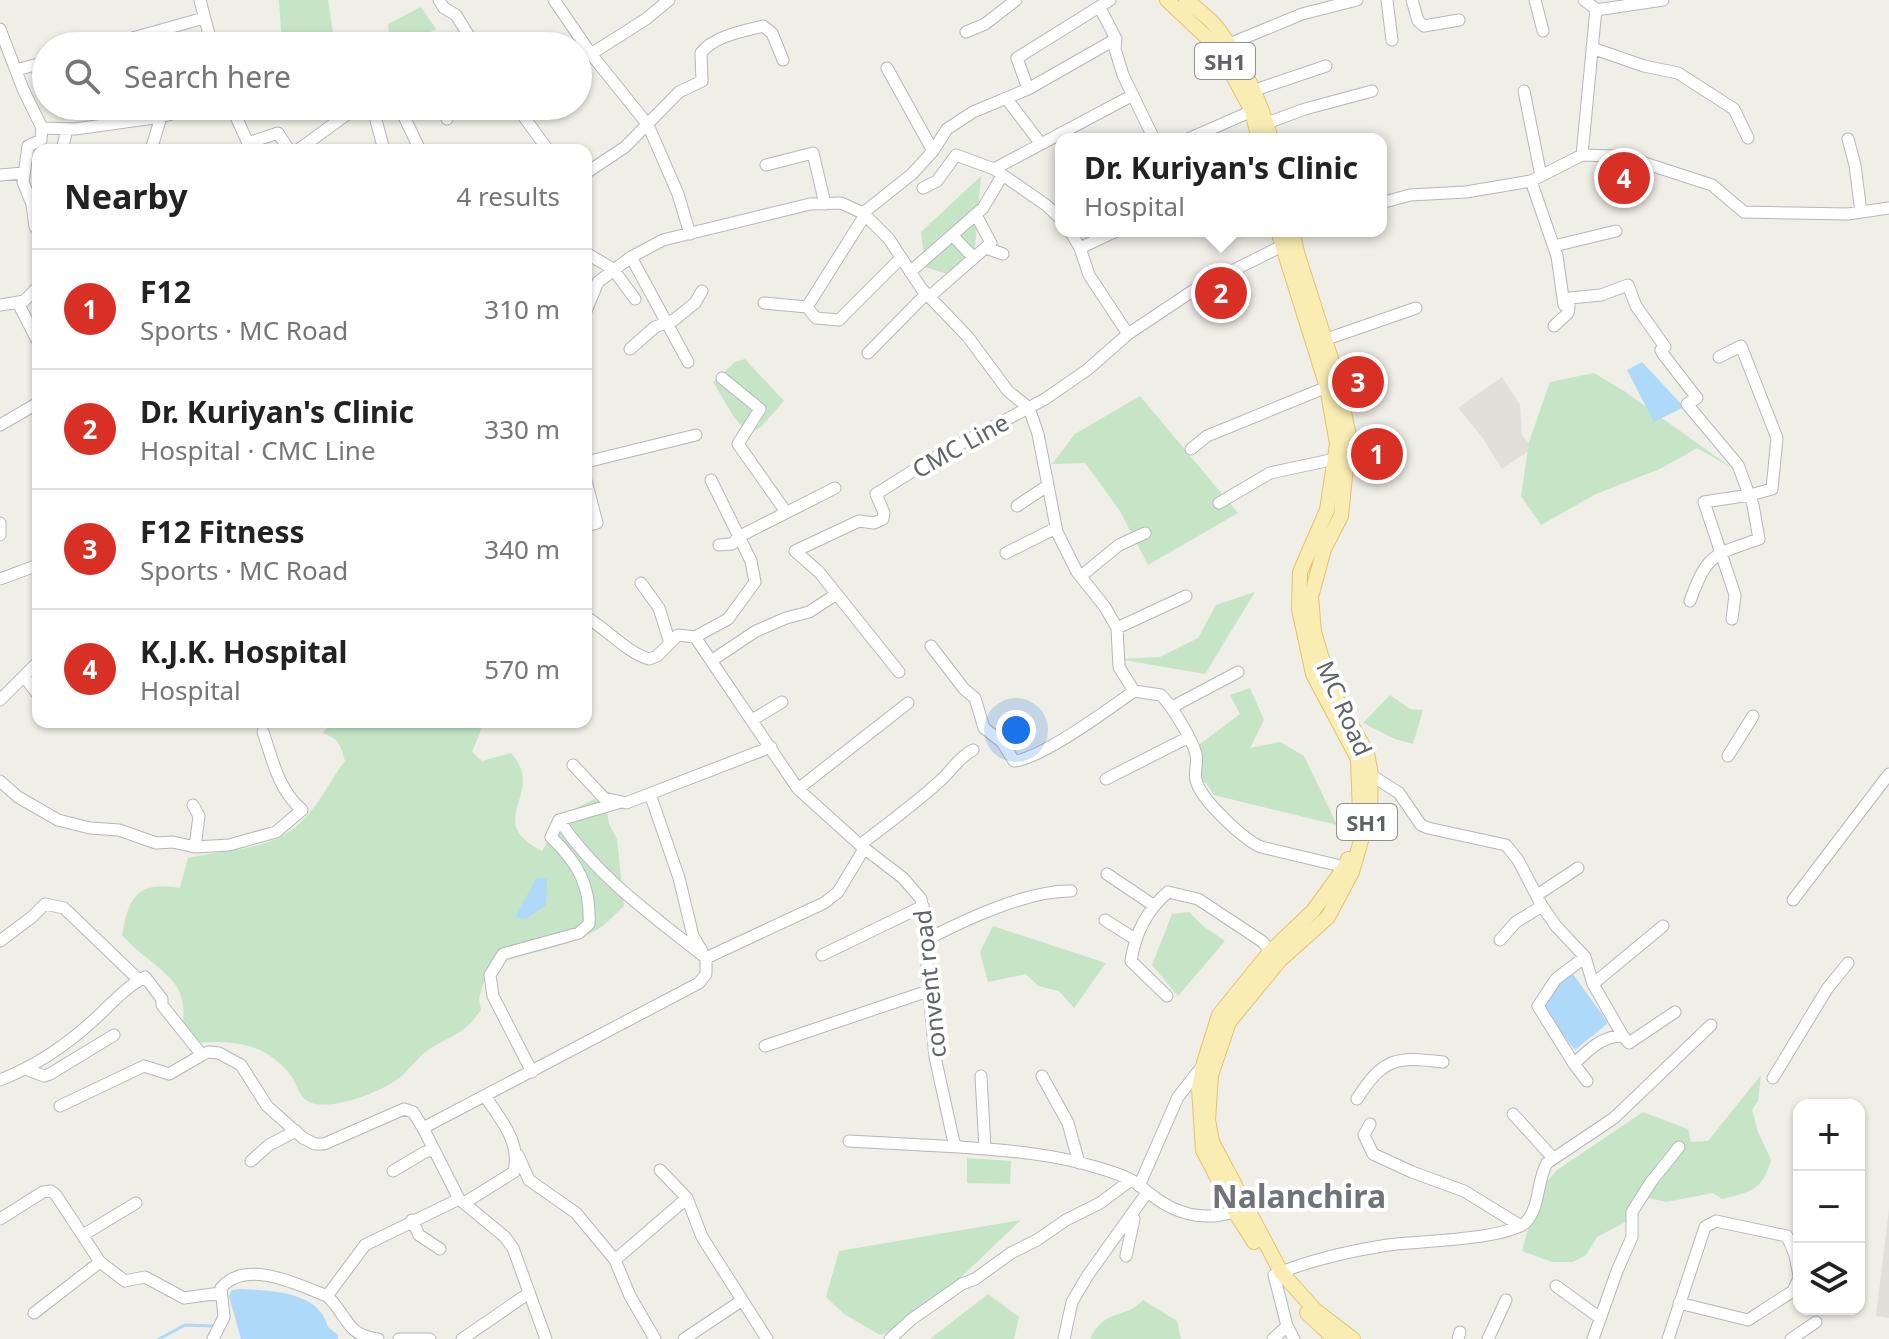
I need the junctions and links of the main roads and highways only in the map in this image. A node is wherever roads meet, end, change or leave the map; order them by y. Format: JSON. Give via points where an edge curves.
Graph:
{"nodes":[{"id":1,"x":1167,"y":0,"type":"edge"},
{"id":2,"x":1186,"y":0,"type":"edge"},
{"id":3,"x":1223,"y":46,"type":"junction"},
{"id":4,"x":1258,"y":133,"type":"edge"},
{"id":5,"x":1270,"y":133,"type":"edge"},
{"id":6,"x":1286,"y":237,"type":"edge"},
{"id":7,"x":1286,"y":237,"type":"edge"},
{"id":8,"x":1241,"y":1211,"type":"junction"},
{"id":9,"x":1278,"y":1274,"type":"junction"},
{"id":10,"x":1335,"y":1339,"type":"edge"},
{"id":11,"x":1353,"y":1339,"type":"edge"}],
"edges":[{"from":1,"to":3,"type":"main road","number":"SH1"},
{"from":2,"to":3,"type":"main road","number":"SH1","via":[[1212,22]]},
{"from":3,"to":4,"type":"main road","number":"SH1"},
{"from":3,"to":5,"type":"main road","number":"SH1","via":[[1252,91]]},
{"from":6,"to":8,"type":"main road","name":"MC Road","number":"SH1","via":[[1335,371],[1349,436],[1341,516],[1324,549],[1311,597],[1314,632],[1331,689],[1367,753],[1370,809],[1352,872],[1328,917],[1280,960],[1229,1022],[1214,1064],[1208,1120],[1212,1142]]},
{"from":7,"to":8,"type":"main road","name":"MC Road","number":"SH1","via":[[1327,387],[1337,444],[1327,510],[1300,572],[1299,609],[1313,674],[1358,759],[1360,814],[1345,867],[1313,911],[1270,952],[1219,1015],[1204,1063],[1199,1088],[1203,1150]]},
{"from":8,"to":9,"type":"main road","name":"MC Road","number":"SH1"},
{"from":9,"to":10,"type":"main road","name":"MC Road","number":"SH1","via":[[1301,1308]]},
{"from":9,"to":11,"type":"main road","name":"MC Road","number":"SH1"}]}
